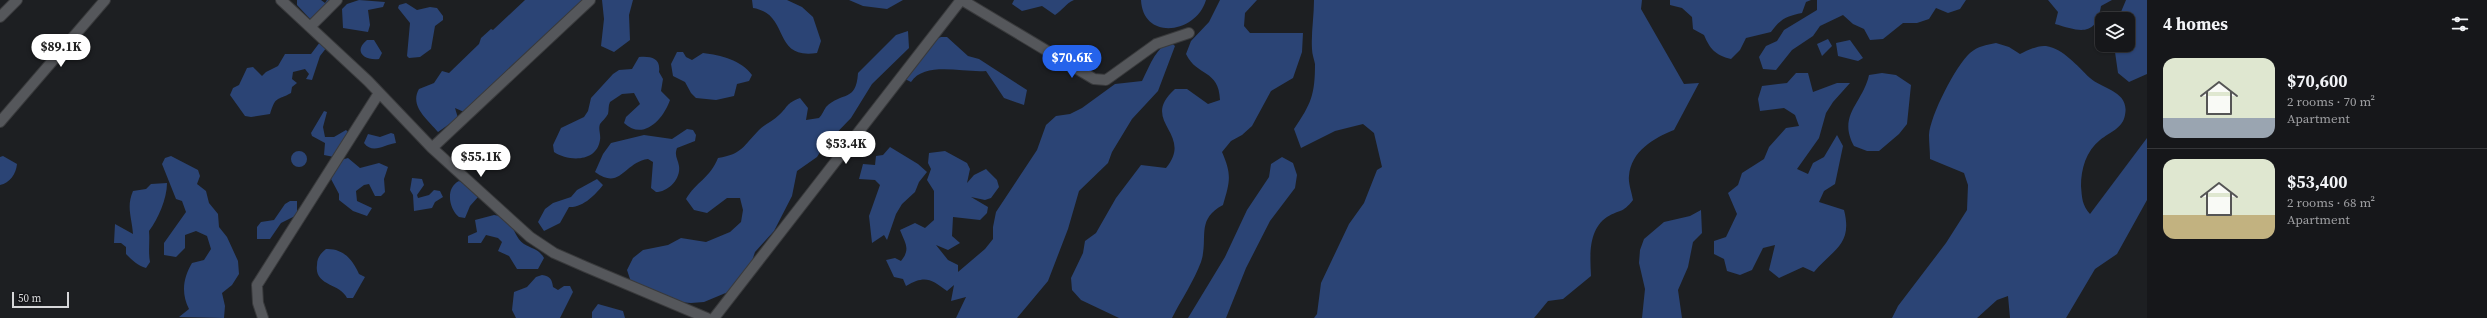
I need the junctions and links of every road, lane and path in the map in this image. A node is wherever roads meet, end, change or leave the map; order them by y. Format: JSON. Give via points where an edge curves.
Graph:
{"nodes":[{"id":1,"x":17,"y":0,"type":"edge"},
{"id":2,"x":105,"y":0,"type":"edge"},
{"id":3,"x":281,"y":0,"type":"edge"},
{"id":4,"x":337,"y":0,"type":"edge"},
{"id":5,"x":590,"y":0,"type":"edge"},
{"id":6,"x":962,"y":0,"type":"edge"},
{"id":7,"x":0,"y":17,"type":"edge"},
{"id":8,"x":311,"y":26,"type":"junction"},
{"id":9,"x":1189,"y":34,"type":"dead end"},
{"id":10,"x":379,"y":93,"type":"junction"},
{"id":11,"x":0,"y":122,"type":"edge"},
{"id":12,"x":432,"y":148,"type":"junction"},
{"id":13,"x":263,"y":318,"type":"edge"},
{"id":14,"x":707,"y":318,"type":"edge"},
{"id":15,"x":714,"y":318,"type":"edge"}],
"edges":[{"from":1,"to":7,"type":"street"},
{"from":2,"to":11,"type":"street"},
{"from":3,"to":8,"type":"street"},
{"from":4,"to":8,"type":"street"},
{"from":5,"to":12,"type":"street"},
{"from":6,"to":9,"type":"street","via":[[1094,79],[1106,80],[1156,44]]},
{"from":6,"to":15,"type":"street"},
{"from":8,"to":10,"type":"street"},
{"from":10,"to":12,"type":"street"},
{"from":10,"to":13,"type":"street","via":[[260,280],[256,293]]},
{"from":12,"to":14,"type":"street","via":[[530,237],[554,253]]}]}
